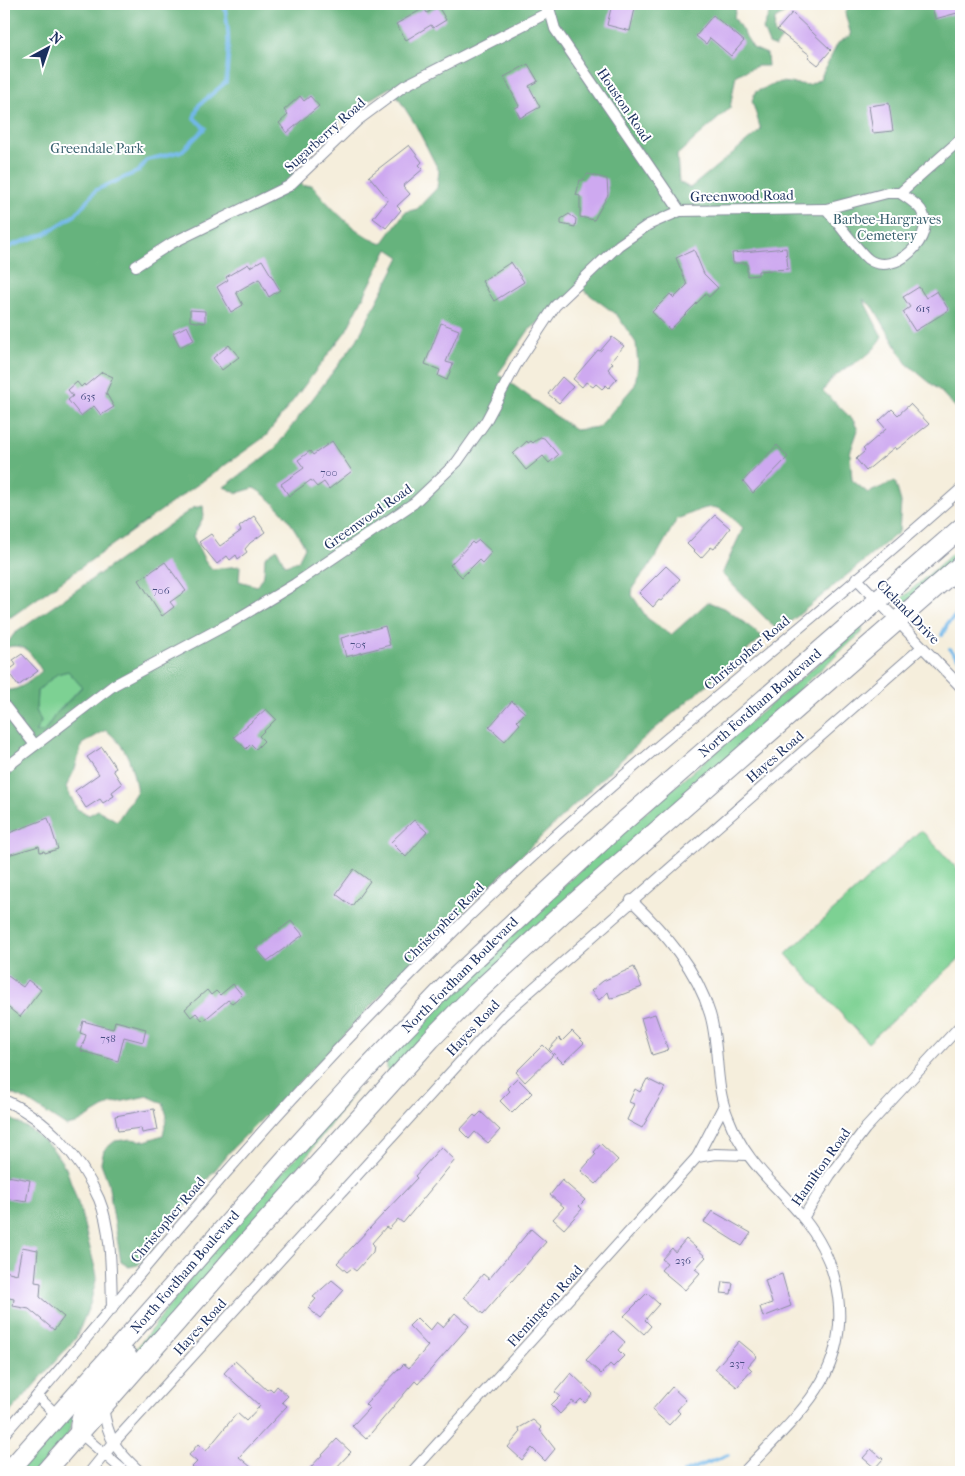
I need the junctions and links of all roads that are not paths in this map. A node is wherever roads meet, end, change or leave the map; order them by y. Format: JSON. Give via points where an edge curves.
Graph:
{"nodes":[{"id":1,"x":548,"y":8,"type":"edge"},
{"id":2,"x":961,"y":140,"type":"edge"},
{"id":3,"x":900,"y":193,"type":"junction"},
{"id":4,"x":826,"y":209,"type":"junction"},
{"id":5,"x":680,"y":211,"type":"junction"},
{"id":6,"x":136,"y":266,"type":"dead end"},
{"id":7,"x":961,"y":489,"type":"edge"},
{"id":8,"x":961,"y":528,"type":"edge"},
{"id":9,"x":961,"y":565,"type":"edge"},
{"id":10,"x":856,"y":578,"type":"junction"},
{"id":11,"x":877,"y":601,"type":"junction"},
{"id":12,"x":897,"y":622,"type":"junction"},
{"id":13,"x":921,"y":648,"type":"junction"},
{"id":14,"x":961,"y":687,"type":"edge"},
{"id":15,"x":4,"y":704,"type":"edge"},
{"id":16,"x":34,"y":745,"type":"junction"},
{"id":17,"x":4,"y":769,"type":"edge"},
{"id":18,"x":631,"y":900,"type":"junction"},
{"id":19,"x":961,"y":1025,"type":"edge"},
{"id":20,"x":368,"y":1067,"type":"junction"},
{"id":21,"x":4,"y":1100,"type":"edge"},
{"id":22,"x":723,"y":1107,"type":"junction"},
{"id":23,"x":349,"y":1129,"type":"junction"},
{"id":24,"x":746,"y":1155,"type":"junction"},
{"id":25,"x":698,"y":1157,"type":"junction"},
{"id":26,"x":803,"y":1218,"type":"junction"},
{"id":27,"x":112,"y":1308,"type":"junction"},
{"id":28,"x":139,"y":1326,"type":"junction"},
{"id":29,"x":37,"y":1396,"type":"junction"},
{"id":30,"x":103,"y":1407,"type":"junction"},
{"id":31,"x":58,"y":1416,"type":"junction"},
{"id":32,"x":80,"y":1433,"type":"junction"},
{"id":33,"x":4,"y":1434,"type":"edge"},
{"id":34,"x":112,"y":1444,"type":"junction"},
{"id":35,"x":105,"y":1455,"type":"junction"},
{"id":36,"x":8,"y":1472,"type":"edge"},
{"id":37,"x":45,"y":1472,"type":"edge"},
{"id":38,"x":90,"y":1472,"type":"edge"},
{"id":39,"x":125,"y":1472,"type":"edge"},
{"id":40,"x":140,"y":1472,"type":"edge"},
{"id":41,"x":412,"y":1472,"type":"edge"},
{"id":42,"x":744,"y":1472,"type":"edge"}],
"edges":[{"from":1,"to":5,"type":"street","name":"Houston Road","via":[[555,29]]},
{"from":1,"to":6,"type":"street","name":"Sugarberry Road","via":[[404,86],[358,120],[289,186],[172,243]]},
{"from":2,"to":3,"type":"street"},
{"from":3,"to":4,"type":"street","name":"Greenwood Road","via":[[887,193]]},
{"from":3,"to":4,"type":"street","via":[[921,210],[926,222],[916,246],[907,255],[891,262],[869,259]]},
{"from":4,"to":5,"type":"street","name":"Greenwood Road"},
{"from":5,"to":16,"type":"street","name":"Greenwood Road","via":[[648,225],[620,245],[556,306],[516,365],[486,422],[457,462],[414,503],[296,584],[114,685]]},
{"from":7,"to":10,"type":"street","name":"Christopher Road"},
{"from":8,"to":11,"type":"highway","name":"North Fordham Boulevard"},
{"from":9,"to":12,"type":"highway","name":"North Fordham Boulevard"},
{"from":10,"to":11,"type":"street","name":"Cleland Drive"},
{"from":10,"to":27,"type":"street","name":"Christopher Road","via":[[562,828],[468,917],[289,1103],[188,1216]]},
{"from":11,"to":12,"type":"street","name":"Cleland Drive"},
{"from":11,"to":20,"type":"highway","name":"North Fordham Boulevard","via":[[554,884]]},
{"from":12,"to":13,"type":"street","name":"Cleland Drive"},
{"from":12,"to":23,"type":"highway","name":"North Fordham Boulevard","via":[[513,957],[431,1039]]},
{"from":13,"to":14,"type":"street","name":"Cleland Drive"},
{"from":13,"to":18,"type":"street","name":"Hayes Road"},
{"from":15,"to":16,"type":"street"},
{"from":16,"to":17,"type":"street","name":"Greenwood Road"},
{"from":18,"to":22,"type":"street","via":[[664,933],[693,977],[710,1013]]},
{"from":18,"to":34,"type":"street","name":"Hayes Road","via":[[503,1015]]},
{"from":19,"to":26,"type":"street","name":"Hamilton Road","via":[[865,1129]]},
{"from":20,"to":23,"type":"highway","via":[[375,1075],[373,1085]]},
{"from":20,"to":28,"type":"highway","name":"North Fordham Boulevard"},
{"from":21,"to":27,"type":"street","via":[[51,1130],[76,1158],[100,1200],[110,1249]]},
{"from":22,"to":24,"type":"street"},
{"from":22,"to":25,"type":"street","name":"Flemington Road"},
{"from":23,"to":30,"type":"highway","name":"North Fordham Boulevard"},
{"from":24,"to":25,"type":"street"},
{"from":24,"to":26,"type":"street"},
{"from":25,"to":41,"type":"street","name":"Flemington Road"},
{"from":26,"to":42,"type":"street","name":"Hamilton Road","via":[[828,1257],[834,1278],[840,1324],[834,1354],[822,1382]]},
{"from":27,"to":29,"type":"street","name":"Christopher Road"},
{"from":28,"to":31,"type":"highway","name":"North Fordham Boulevard"},
{"from":28,"to":32,"type":"highway","via":[[140,1340],[85,1408],[80,1420]]},
{"from":29,"to":31,"type":"street"},
{"from":29,"to":33,"type":"street","name":"Christopher Road"},
{"from":30,"to":32,"type":"highway","name":"North Fordham Boulevard"},
{"from":30,"to":34,"type":"street"},
{"from":31,"to":36,"type":"highway","name":"North Fordham Boulevard"},
{"from":32,"to":35,"type":"street"},
{"from":32,"to":37,"type":"highway","name":"North Fordham Boulevard"},
{"from":34,"to":35,"type":"street","name":"Hayes Road"},
{"from":34,"to":40,"type":"street"},
{"from":35,"to":38,"type":"street","name":"Hayes Road"},
{"from":35,"to":39,"type":"street"}]}
